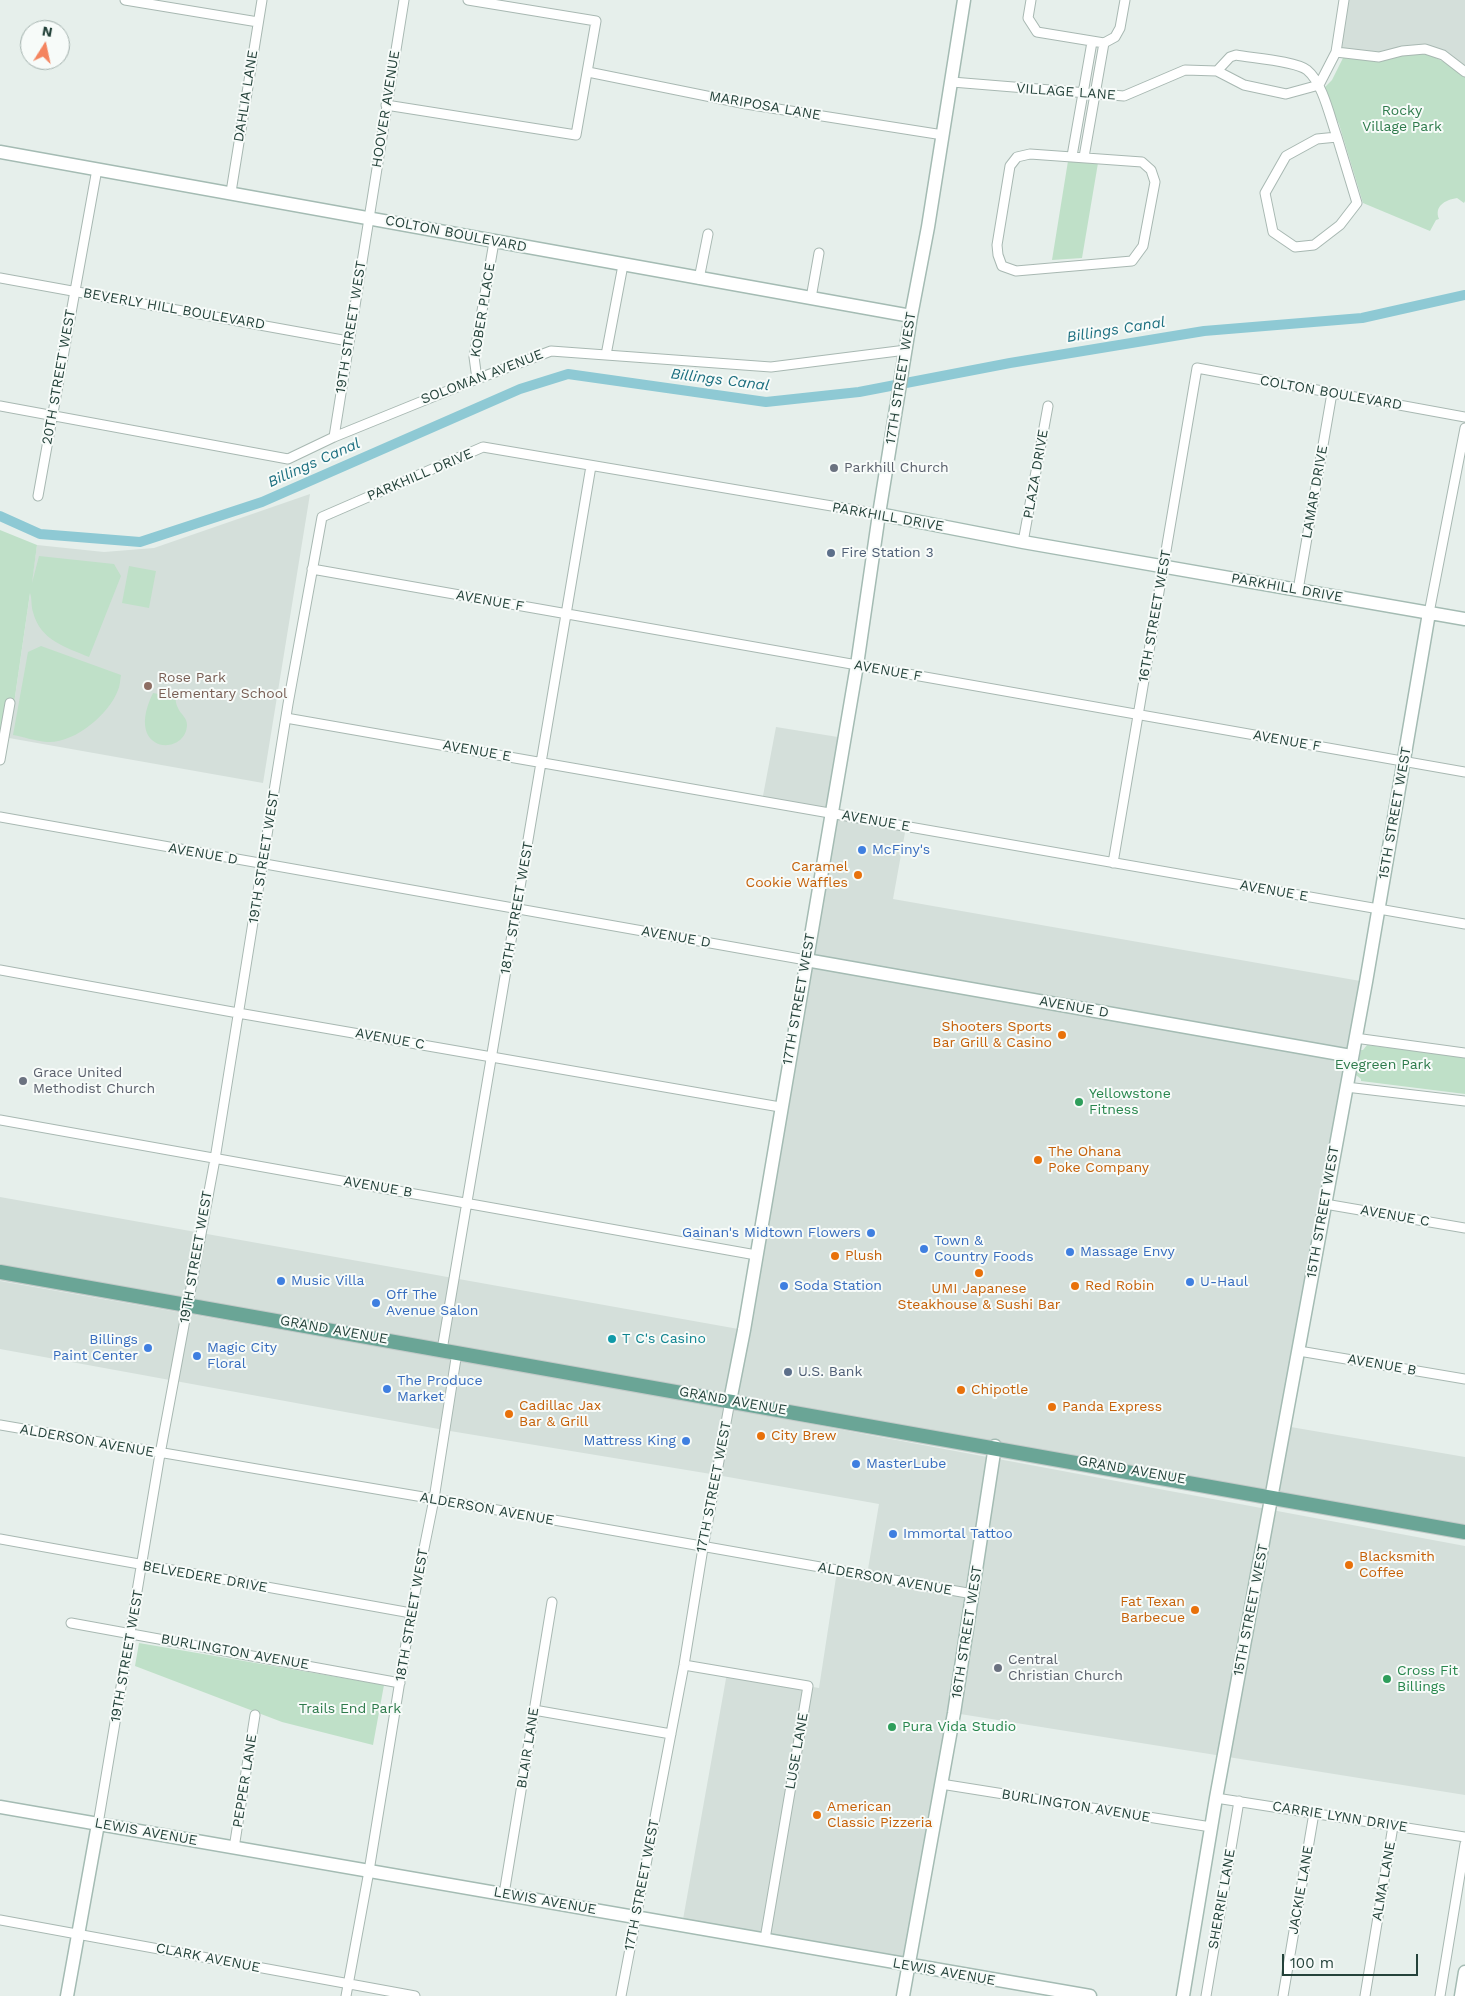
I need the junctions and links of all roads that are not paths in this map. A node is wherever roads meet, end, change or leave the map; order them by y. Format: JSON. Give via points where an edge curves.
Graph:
{"nodes":[{"id":1,"x":125,"y":0,"type":"edge"},
{"id":2,"x":262,"y":0,"type":"edge"},
{"id":3,"x":404,"y":0,"type":"edge"},
{"id":4,"x":468,"y":0,"type":"edge"},
{"id":5,"x":964,"y":0,"type":"edge"},
{"id":6,"x":1030,"y":0,"type":"edge"},
{"id":7,"x":1125,"y":0,"type":"edge"},
{"id":8,"x":1344,"y":0,"type":"edge"},
{"id":9,"x":258,"y":22,"type":"junction"},
{"id":10,"x":1092,"y":42,"type":"junction"},
{"id":11,"x":1104,"y":43,"type":"junction"},
{"id":12,"x":1336,"y":52,"type":"junction"},
{"id":13,"x":1217,"y":71,"type":"junction"},
{"id":14,"x":588,"y":72,"type":"junction"},
{"id":15,"x":1465,"y":72,"type":"edge"},
{"id":16,"x":952,"y":82,"type":"junction"},
{"id":17,"x":1319,"y":85,"type":"junction"},
{"id":18,"x":1083,"y":94,"type":"junction"},
{"id":19,"x":1095,"y":94,"type":"junction"},
{"id":20,"x":386,"y":105,"type":"junction"},
{"id":21,"x":943,"y":135,"type":"junction"},
{"id":22,"x":1337,"y":136,"type":"junction"},
{"id":23,"x":0,"y":152,"type":"edge"},
{"id":24,"x":1072,"y":156,"type":"junction"},
{"id":25,"x":1084,"y":157,"type":"junction"},
{"id":26,"x":97,"y":169,"type":"junction"},
{"id":27,"x":231,"y":192,"type":"junction"},
{"id":28,"x":369,"y":218,"type":"junction"},
{"id":29,"x":708,"y":234,"type":"dead end"},
{"id":30,"x":494,"y":242,"type":"junction"},
{"id":31,"x":819,"y":254,"type":"dead end"},
{"id":32,"x":623,"y":265,"type":"junction"},
{"id":33,"x":0,"y":278,"type":"edge"},
{"id":34,"x":699,"y":279,"type":"junction"},
{"id":35,"x":74,"y":291,"type":"junction"},
{"id":36,"x":811,"y":298,"type":"junction"},
{"id":37,"x":912,"y":316,"type":"junction"},
{"id":38,"x":348,"y":342,"type":"junction"},
{"id":39,"x":906,"y":350,"type":"junction"},
{"id":40,"x":606,"y":355,"type":"junction"},
{"id":41,"x":1197,"y":368,"type":"joint"},
{"id":42,"x":477,"y":378,"type":"junction"},
{"id":43,"x":1332,"y":393,"type":"junction"},
{"id":44,"x":0,"y":406,"type":"edge"},
{"id":45,"x":1048,"y":406,"type":"dead end"},
{"id":46,"x":52,"y":415,"type":"junction"},
{"id":47,"x":1465,"y":417,"type":"edge"},
{"id":48,"x":1465,"y":428,"type":"edge"},
{"id":49,"x":334,"y":437,"type":"junction"},
{"id":50,"x":591,"y":466,"type":"junction"},
{"id":51,"x":38,"y":496,"type":"dead end"},
{"id":52,"x":879,"y":514,"type":"junction"},
{"id":53,"x":322,"y":517,"type":"joint"},
{"id":54,"x":1024,"y":542,"type":"junction"},
{"id":55,"x":1164,"y":567,"type":"junction"},
{"id":56,"x":312,"y":569,"type":"junction"},
{"id":57,"x":1298,"y":590,"type":"junction"},
{"id":58,"x":1429,"y":613,"type":"junction"},
{"id":59,"x":566,"y":614,"type":"junction"},
{"id":60,"x":1465,"y":619,"type":"edge"},
{"id":61,"x":857,"y":665,"type":"junction"},
{"id":62,"x":10,"y":703,"type":"dead end"},
{"id":63,"x":1138,"y":715,"type":"junction"},
{"id":64,"x":286,"y":718,"type":"junction"},
{"id":65,"x":0,"y":760,"type":"edge"},
{"id":66,"x":1403,"y":760,"type":"junction"},
{"id":67,"x":541,"y":762,"type":"junction"},
{"id":68,"x":1465,"y":772,"type":"edge"},
{"id":69,"x":831,"y":813,"type":"junction"},
{"id":70,"x":0,"y":817,"type":"edge"},
{"id":71,"x":1113,"y":863,"type":"junction"},
{"id":72,"x":263,"y":864,"type":"junction"},
{"id":73,"x":517,"y":909,"type":"junction"},
{"id":74,"x":1379,"y":909,"type":"junction"},
{"id":75,"x":1465,"y":924,"type":"edge"},
{"id":76,"x":806,"y":960,"type":"junction"},
{"id":77,"x":0,"y":970,"type":"edge"},
{"id":78,"x":238,"y":1014,"type":"junction"},
{"id":79,"x":1355,"y":1038,"type":"junction"},
{"id":80,"x":1465,"y":1053,"type":"edge"},
{"id":81,"x":492,"y":1056,"type":"junction"},
{"id":82,"x":1351,"y":1056,"type":"junction"},
{"id":83,"x":1346,"y":1087,"type":"junction"},
{"id":84,"x":1465,"y":1101,"type":"edge"},
{"id":85,"x":780,"y":1107,"type":"junction"},
{"id":86,"x":0,"y":1120,"type":"edge"},
{"id":87,"x":214,"y":1158,"type":"junction"},
{"id":88,"x":467,"y":1203,"type":"junction"},
{"id":89,"x":1325,"y":1204,"type":"junction"},
{"id":90,"x":1465,"y":1228,"type":"edge"},
{"id":91,"x":756,"y":1255,"type":"junction"},
{"id":92,"x":0,"y":1272,"type":"edge"},
{"id":93,"x":188,"y":1305,"type":"junction"},
{"id":94,"x":442,"y":1350,"type":"junction"},
{"id":95,"x":1298,"y":1351,"type":"junction"},
{"id":96,"x":457,"y":1352,"type":"junction"},
{"id":97,"x":1465,"y":1379,"type":"edge"},
{"id":98,"x":730,"y":1401,"type":"junction"},
{"id":99,"x":0,"y":1425,"type":"edge"},
{"id":100,"x":995,"y":1446,"type":"junction"},
{"id":101,"x":160,"y":1454,"type":"junction"},
{"id":102,"x":1273,"y":1496,"type":"junction"},
{"id":103,"x":434,"y":1499,"type":"junction"},
{"id":104,"x":1465,"y":1532,"type":"edge"},
{"id":105,"x":0,"y":1539,"type":"edge"},
{"id":106,"x":702,"y":1548,"type":"junction"},
{"id":107,"x":142,"y":1566,"type":"junction"},
{"id":108,"x":973,"y":1594,"type":"junction"},
{"id":109,"x":552,"y":1602,"type":"dead end"},
{"id":110,"x":411,"y":1613,"type":"junction"},
{"id":111,"x":71,"y":1623,"type":"dead end"},
{"id":112,"x":130,"y":1633,"type":"junction"},
{"id":113,"x":684,"y":1666,"type":"junction"},
{"id":114,"x":400,"y":1683,"type":"junction"},
{"id":115,"x":534,"y":1710,"type":"junction"},
{"id":116,"x":256,"y":1715,"type":"dead end"},
{"id":117,"x":671,"y":1734,"type":"junction"},
{"id":118,"x":941,"y":1784,"type":"junction"},
{"id":119,"x":1216,"y":1798,"type":"junction"},
{"id":120,"x":1239,"y":1801,"type":"junction"},
{"id":121,"x":0,"y":1807,"type":"edge"},
{"id":122,"x":1314,"y":1813,"type":"junction"},
{"id":123,"x":98,"y":1824,"type":"junction"},
{"id":124,"x":1393,"y":1826,"type":"junction"},
{"id":125,"x":1211,"y":1827,"type":"junction"},
{"id":126,"x":1465,"y":1837,"type":"edge"},
{"id":127,"x":1465,"y":1844,"type":"edge"},
{"id":128,"x":234,"y":1848,"type":"junction"},
{"id":129,"x":369,"y":1871,"type":"junction"},
{"id":130,"x":504,"y":1894,"type":"junction"},
{"id":131,"x":636,"y":1917,"type":"junction"},
{"id":132,"x":0,"y":1920,"type":"edge"},
{"id":133,"x":78,"y":1934,"type":"junction"},
{"id":134,"x":765,"y":1939,"type":"junction"},
{"id":135,"x":908,"y":1966,"type":"junction"},
{"id":136,"x":1465,"y":1972,"type":"edge"},
{"id":137,"x":348,"y":1984,"type":"junction"},
{"id":138,"x":67,"y":1996,"type":"edge"},
{"id":139,"x":346,"y":1996,"type":"edge"},
{"id":140,"x":415,"y":1996,"type":"edge"},
{"id":141,"x":621,"y":1996,"type":"edge"},
{"id":142,"x":903,"y":1996,"type":"edge"},
{"id":143,"x":1090,"y":1996,"type":"edge"},
{"id":144,"x":1183,"y":1996,"type":"edge"},
{"id":145,"x":1206,"y":1996,"type":"edge"},
{"id":146,"x":1283,"y":1996,"type":"edge"},
{"id":147,"x":1365,"y":1996,"type":"edge"},
{"id":148,"x":1440,"y":1996,"type":"edge"},
{"id":149,"x":1461,"y":1996,"type":"edge"}],
"edges":[{"from":1,"to":9,"type":"street"},
{"from":2,"to":9,"type":"street","name":"DAHLIA LANE"},
{"from":3,"to":20,"type":"street","name":"HOOVER AVENUE"},
{"from":4,"to":14,"type":"street","via":[[596,21]]},
{"from":5,"to":16,"type":"street","name":"17TH STREET WEST"},
{"from":6,"to":10,"type":"street","via":[[1028,18],[1036,32]]},
{"from":7,"to":11,"type":"street","via":[[1120,28],[1115,37]]},
{"from":8,"to":12,"type":"street"},
{"from":9,"to":27,"type":"street","name":"DAHLIA LANE"},
{"from":10,"to":11,"type":"street"},
{"from":10,"to":18,"type":"street"},
{"from":11,"to":19,"type":"street"},
{"from":12,"to":15,"type":"street","via":[[1379,56],[1425,49],[1444,55]]},
{"from":12,"to":17,"type":"street"},
{"from":13,"to":17,"type":"street","name":"VILLAGE LANE","via":[[1244,86],[1286,94]]},
{"from":13,"to":17,"type":"street","via":[[1236,55],[1291,64],[1307,70]]},
{"from":13,"to":19,"type":"street","name":"VILLAGE LANE","via":[[1186,70],[1124,96]]},
{"from":14,"to":20,"type":"street","via":[[576,135]]},
{"from":14,"to":21,"type":"street","name":"MARIPOSA LANE","via":[[746,104]]},
{"from":16,"to":18,"type":"street","name":"VILLAGE LANE"},
{"from":16,"to":21,"type":"street","name":"17TH STREET WEST"},
{"from":17,"to":22,"type":"street"},
{"from":18,"to":19,"type":"street","name":"VILLAGE LANE"},
{"from":18,"to":24,"type":"street"},
{"from":19,"to":25,"type":"street"},
{"from":20,"to":28,"type":"street","name":"HOOVER AVENUE"},
{"from":21,"to":37,"type":"street","name":"17TH STREET WEST"},
{"from":22,"to":22,"type":"street","via":[[1357,203],[1340,225],[1314,245],[1295,247],[1273,232],[1265,193],[1286,156],[1317,139]]},
{"from":23,"to":26,"type":"street","name":"COLTON BOULEVARD"},
{"from":24,"to":25,"type":"street"},
{"from":24,"to":25,"type":"street","via":[[1030,154],[1017,157],[1010,166],[996,245],[1002,266],[1016,271],[1048,269],[1132,261],[1138,254],[1143,246],[1155,182],[1151,170],[1142,162]]},
{"from":26,"to":27,"type":"street","name":"COLTON BOULEVARD"},
{"from":26,"to":35,"type":"street","name":"20TH STREET WEST"},
{"from":27,"to":28,"type":"street","name":"COLTON BOULEVARD"},
{"from":28,"to":30,"type":"street","name":"COLTON BOULEVARD"},
{"from":28,"to":38,"type":"street","name":"19TH STREET WEST"},
{"from":29,"to":34,"type":"street"},
{"from":30,"to":32,"type":"street","name":"COLTON BOULEVARD"},
{"from":30,"to":42,"type":"street","name":"KOBER PLACE","via":[[474,357]]},
{"from":31,"to":36,"type":"street"},
{"from":32,"to":34,"type":"street","name":"COLTON BOULEVARD"},
{"from":32,"to":40,"type":"street"},
{"from":33,"to":35,"type":"street","name":"BEVERLY HILL BOULEVARD"},
{"from":34,"to":36,"type":"street","name":"COLTON BOULEVARD"},
{"from":35,"to":38,"type":"street","name":"BEVERLY HILL BOULEVARD"},
{"from":35,"to":46,"type":"street","name":"20TH STREET WEST"},
{"from":36,"to":37,"type":"street","name":"COLTON BOULEVARD"},
{"from":37,"to":39,"type":"street","name":"17TH STREET WEST"},
{"from":38,"to":49,"type":"street","name":"19TH STREET WEST"},
{"from":39,"to":40,"type":"street","name":"SOLOMAN AVENUE","via":[[771,367]]},
{"from":39,"to":52,"type":"street","name":"17TH STREET WEST"},
{"from":40,"to":42,"type":"street","name":"SOLOMAN AVENUE","via":[[551,351]]},
{"from":41,"to":43,"type":"street","name":"COLTON BOULEVARD"},
{"from":41,"to":55,"type":"street","name":"16TH STREET WEST"},
{"from":42,"to":49,"type":"street","name":"SOLOMAN AVENUE"},
{"from":43,"to":47,"type":"street","name":"COLTON BOULEVARD"},
{"from":43,"to":57,"type":"street","name":"LAMAR DRIVE"},
{"from":44,"to":46,"type":"street"},
{"from":45,"to":54,"type":"street","name":"PLAZA DRIVE"},
{"from":46,"to":49,"type":"street","via":[[288,459]]},
{"from":46,"to":51,"type":"street","name":"20TH STREET WEST"},
{"from":48,"to":58,"type":"street","name":"15TH STREET WEST"},
{"from":50,"to":52,"type":"street","name":"PARKHILL DRIVE"},
{"from":50,"to":53,"type":"street","name":"PARKHILL DRIVE","via":[[483,447]]},
{"from":50,"to":59,"type":"street","name":"18TH STREET WEST"},
{"from":52,"to":54,"type":"street","name":"PARKHILL DRIVE"},
{"from":52,"to":61,"type":"street","name":"17TH STREET WEST"},
{"from":53,"to":56,"type":"street","name":"19TH STREET WEST"},
{"from":54,"to":55,"type":"street","name":"PARKHILL DRIVE"},
{"from":55,"to":57,"type":"street","name":"PARKHILL DRIVE"},
{"from":55,"to":63,"type":"street","name":"16TH STREET WEST"},
{"from":56,"to":59,"type":"street","name":"AVENUE F"},
{"from":56,"to":64,"type":"street","name":"19TH STREET WEST"},
{"from":57,"to":58,"type":"street","name":"PARKHILL DRIVE"},
{"from":58,"to":60,"type":"street","name":"PARKHILL DRIVE"},
{"from":58,"to":66,"type":"street","name":"15TH STREET WEST"},
{"from":59,"to":61,"type":"street","name":"AVENUE F"},
{"from":59,"to":67,"type":"street","name":"18TH STREET WEST"},
{"from":61,"to":63,"type":"street","name":"AVENUE F"},
{"from":61,"to":69,"type":"street","name":"17TH STREET WEST"},
{"from":62,"to":65,"type":"street"},
{"from":63,"to":66,"type":"street","name":"AVENUE F"},
{"from":63,"to":71,"type":"street","name":"16TH STREET WEST"},
{"from":64,"to":67,"type":"street","name":"AVENUE E"},
{"from":64,"to":72,"type":"street","name":"19TH STREET WEST"},
{"from":66,"to":68,"type":"street","name":"AVENUE F"},
{"from":66,"to":74,"type":"street","name":"15TH STREET WEST"},
{"from":67,"to":69,"type":"street","name":"AVENUE E"},
{"from":67,"to":73,"type":"street","name":"18TH STREET WEST"},
{"from":69,"to":71,"type":"street","name":"AVENUE E"},
{"from":69,"to":76,"type":"street","name":"17TH STREET WEST"},
{"from":70,"to":72,"type":"street","name":"AVENUE D"},
{"from":71,"to":74,"type":"street","name":"AVENUE E"},
{"from":72,"to":73,"type":"street","name":"AVENUE D"},
{"from":72,"to":78,"type":"street","name":"19TH STREET WEST"},
{"from":73,"to":76,"type":"street","name":"AVENUE D"},
{"from":73,"to":81,"type":"street","name":"18TH STREET WEST"},
{"from":74,"to":75,"type":"street","name":"AVENUE E"},
{"from":74,"to":79,"type":"street","name":"15TH STREET WEST"},
{"from":76,"to":82,"type":"street","name":"AVENUE D"},
{"from":76,"to":85,"type":"street","name":"17TH STREET WEST"},
{"from":77,"to":78,"type":"street","name":"AVENUE C"},
{"from":78,"to":81,"type":"street","name":"AVENUE C"},
{"from":78,"to":87,"type":"street","name":"19TH STREET WEST"},
{"from":79,"to":80,"type":"street"},
{"from":79,"to":82,"type":"street","name":"15TH STREET WEST"},
{"from":81,"to":85,"type":"street","name":"AVENUE C"},
{"from":81,"to":88,"type":"street","name":"18TH STREET WEST"},
{"from":82,"to":83,"type":"street","name":"15TH STREET WEST"},
{"from":83,"to":84,"type":"street"},
{"from":83,"to":89,"type":"street","name":"15TH STREET WEST"},
{"from":85,"to":91,"type":"street","name":"17TH STREET WEST"},
{"from":86,"to":87,"type":"street","name":"AVENUE B"},
{"from":87,"to":88,"type":"street","name":"AVENUE B"},
{"from":87,"to":93,"type":"street","name":"19TH STREET WEST"},
{"from":88,"to":91,"type":"street","name":"AVENUE B"},
{"from":88,"to":94,"type":"street","name":"18TH STREET WEST"},
{"from":89,"to":90,"type":"street","name":"AVENUE C"},
{"from":89,"to":95,"type":"street","name":"15TH STREET WEST"},
{"from":91,"to":98,"type":"street","name":"17TH STREET WEST"},
{"from":92,"to":93,"type":"main road","name":"GRAND AVENUE"},
{"from":93,"to":94,"type":"main road","name":"GRAND AVENUE"},
{"from":93,"to":101,"type":"street","name":"19TH STREET WEST"},
{"from":94,"to":96,"type":"main road","name":"GRAND AVENUE"},
{"from":95,"to":97,"type":"street","name":"AVENUE B"},
{"from":95,"to":102,"type":"street","name":"15TH STREET WEST"},
{"from":96,"to":98,"type":"main road","name":"GRAND AVENUE"},
{"from":96,"to":103,"type":"street","name":"18TH STREET WEST"},
{"from":98,"to":100,"type":"main road","name":"GRAND AVENUE"},
{"from":98,"to":106,"type":"street","name":"17TH STREET WEST"},
{"from":99,"to":101,"type":"street","name":"ALDERSON AVENUE"},
{"from":100,"to":102,"type":"main road","name":"GRAND AVENUE"},
{"from":100,"to":108,"type":"street","name":"16TH STREET WEST"},
{"from":101,"to":103,"type":"street","name":"ALDERSON AVENUE"},
{"from":101,"to":107,"type":"street","name":"19TH STREET WEST"},
{"from":102,"to":104,"type":"main road","name":"GRAND AVENUE"},
{"from":102,"to":119,"type":"street","name":"15TH STREET WEST"},
{"from":103,"to":106,"type":"street","name":"ALDERSON AVENUE"},
{"from":103,"to":110,"type":"street","name":"18TH STREET WEST"},
{"from":105,"to":107,"type":"street","name":"BELVEDERE DRIVE"},
{"from":106,"to":108,"type":"street","name":"ALDERSON AVENUE"},
{"from":106,"to":113,"type":"street","name":"17TH STREET WEST"},
{"from":107,"to":110,"type":"street","name":"BELVEDERE DRIVE"},
{"from":107,"to":112,"type":"street","name":"19TH STREET WEST"},
{"from":108,"to":118,"type":"street","name":"16TH STREET WEST"},
{"from":109,"to":115,"type":"street","name":"BLAIR LANE"},
{"from":110,"to":114,"type":"street","name":"18TH STREET WEST"},
{"from":111,"to":112,"type":"street","name":"BURLINGTON AVENUE"},
{"from":112,"to":114,"type":"street","name":"BURLINGTON AVENUE"},
{"from":112,"to":123,"type":"street","name":"19TH STREET WEST"},
{"from":113,"to":117,"type":"street","name":"17TH STREET WEST"},
{"from":113,"to":134,"type":"street","name":"LUSE LANE","via":[[808,1686]]},
{"from":114,"to":129,"type":"street","name":"18TH STREET WEST"},
{"from":115,"to":117,"type":"street"},
{"from":115,"to":130,"type":"street","name":"BLAIR LANE"},
{"from":116,"to":128,"type":"street","name":"PEPPER LANE"},
{"from":117,"to":131,"type":"street","name":"17TH STREET WEST"},
{"from":118,"to":125,"type":"street","name":"BURLINGTON AVENUE"},
{"from":118,"to":135,"type":"street","name":"16TH STREET WEST"},
{"from":119,"to":120,"type":"street","name":"CARRIE LYNN DRIVE"},
{"from":119,"to":125,"type":"street","name":"15TH STREET WEST"},
{"from":120,"to":122,"type":"street","name":"CARRIE LYNN DRIVE"},
{"from":120,"to":145,"type":"street","name":"SHERRIE LANE"},
{"from":121,"to":123,"type":"street","name":"LEWIS AVENUE"},
{"from":122,"to":124,"type":"street","name":"CARRIE LYNN DRIVE"},
{"from":122,"to":146,"type":"street","name":"JACKIE LANE"},
{"from":123,"to":128,"type":"street","name":"LEWIS AVENUE"},
{"from":123,"to":133,"type":"street","name":"19TH STREET WEST"},
{"from":124,"to":126,"type":"street","name":"CARRIE LYNN DRIVE"},
{"from":124,"to":147,"type":"street","name":"ALMA LANE"},
{"from":125,"to":144,"type":"street","name":"15TH STREET WEST"},
{"from":127,"to":148,"type":"street"},
{"from":128,"to":129,"type":"street","name":"LEWIS AVENUE"},
{"from":129,"to":130,"type":"street","name":"LEWIS AVENUE"},
{"from":129,"to":137,"type":"street","name":"18TH STREET WEST"},
{"from":130,"to":131,"type":"street","name":"LEWIS AVENUE"},
{"from":131,"to":134,"type":"street","name":"LEWIS AVENUE"},
{"from":131,"to":141,"type":"street","name":"17TH STREET WEST"},
{"from":132,"to":133,"type":"street","name":"CLARK AVENUE"},
{"from":133,"to":137,"type":"street","name":"CLARK AVENUE"},
{"from":133,"to":138,"type":"street","name":"19TH STREET WEST"},
{"from":134,"to":135,"type":"street","name":"LEWIS AVENUE"},
{"from":135,"to":142,"type":"street","name":"16TH STREET WEST"},
{"from":135,"to":143,"type":"street","name":"LEWIS AVENUE"},
{"from":136,"to":149,"type":"street"},
{"from":137,"to":139,"type":"street","name":"18TH STREET WEST"},
{"from":137,"to":140,"type":"street","name":"CLARK AVENUE"}]}
